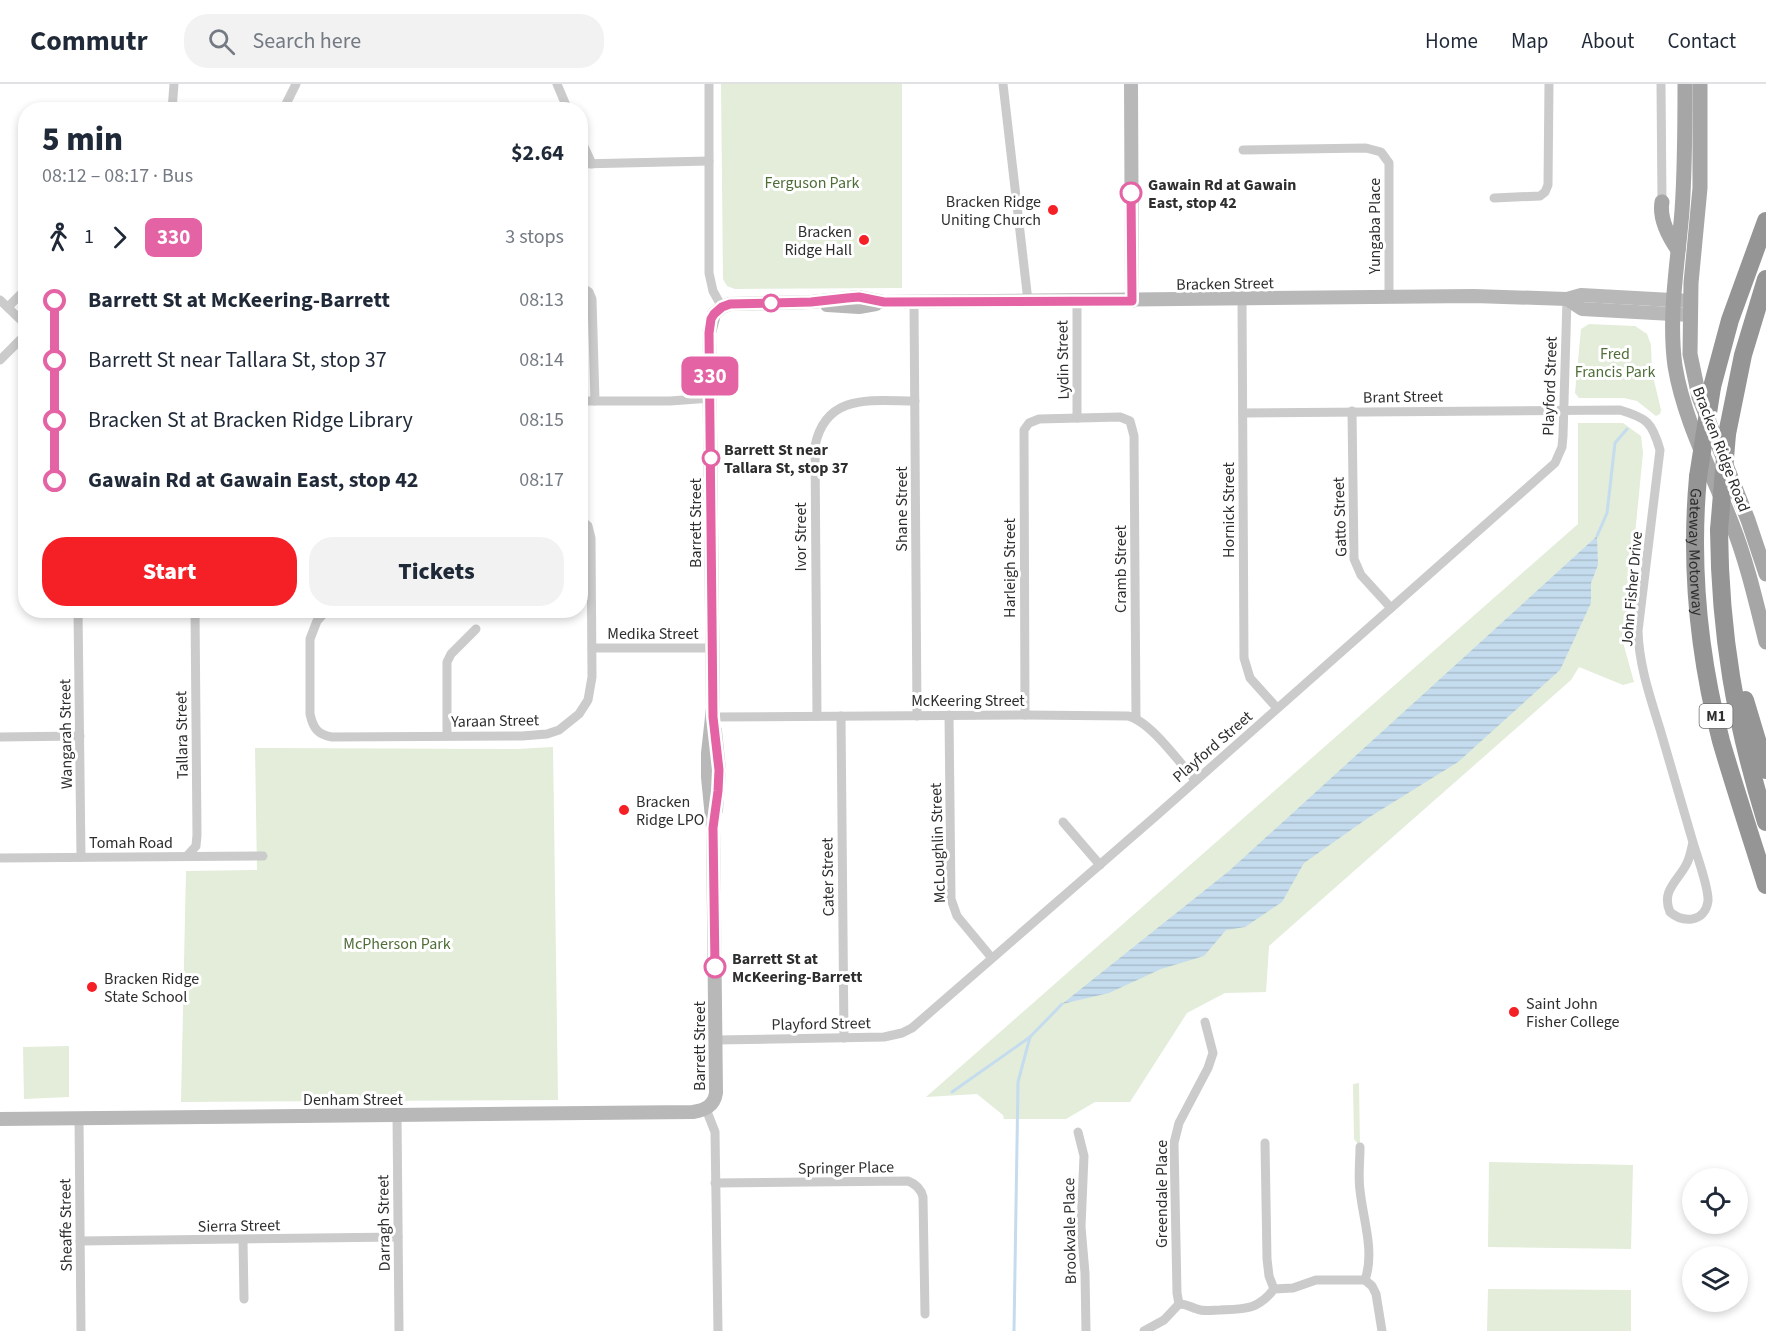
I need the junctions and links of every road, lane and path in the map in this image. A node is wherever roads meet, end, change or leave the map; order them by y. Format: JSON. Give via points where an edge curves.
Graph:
{"nodes":[{"id":1,"x":174,"y":84,"type":"edge"},
{"id":2,"x":296,"y":84,"type":"edge"},
{"id":3,"x":557,"y":84,"type":"edge"},
{"id":4,"x":708,"y":84,"type":"edge"},
{"id":5,"x":1003,"y":84,"type":"edge"},
{"id":6,"x":1131,"y":84,"type":"edge"},
{"id":7,"x":1549,"y":84,"type":"edge"},
{"id":8,"x":1661,"y":84,"type":"edge"},
{"id":9,"x":1685,"y":84,"type":"edge"},
{"id":10,"x":1700,"y":84,"type":"edge"},
{"id":11,"x":173,"y":102,"type":"edge"},
{"id":12,"x":287,"y":102,"type":"edge"},
{"id":13,"x":565,"y":102,"type":"edge"},
{"id":14,"x":1243,"y":150,"type":"dead end"},
{"id":15,"x":588,"y":155,"type":"edge"},
{"id":16,"x":709,"y":161,"type":"junction"},
{"id":17,"x":588,"y":164,"type":"edge"},
{"id":18,"x":592,"y":164,"type":"junction"},
{"id":19,"x":1494,"y":198,"type":"dead end"},
{"id":20,"x":1662,"y":202,"type":"joint"},
{"id":21,"x":1766,"y":221,"type":"edge"},
{"id":22,"x":1678,"y":250,"type":"junction"},
{"id":23,"x":1766,"y":279,"type":"edge"},
{"id":24,"x":588,"y":290,"type":"edge"},
{"id":25,"x":18,"y":297,"type":"edge"},
{"id":26,"x":1389,"y":297,"type":"junction"},
{"id":27,"x":1567,"y":299,"type":"junction"},
{"id":28,"x":0,"y":300,"type":"edge"},
{"id":29,"x":1242,"y":300,"type":"junction"},
{"id":30,"x":1028,"y":301,"type":"junction"},
{"id":31,"x":1077,"y":301,"type":"junction"},
{"id":32,"x":1132,"y":301,"type":"junction"},
{"id":33,"x":914,"y":302,"type":"junction"},
{"id":34,"x":8,"y":307,"type":"junction"},
{"id":35,"x":722,"y":307,"type":"junction"},
{"id":36,"x":1674,"y":308,"type":"junction"},
{"id":37,"x":1690,"y":308,"type":"junction"},
{"id":38,"x":18,"y":317,"type":"edge"},
{"id":39,"x":18,"y":342,"type":"edge"},
{"id":40,"x":0,"y":360,"type":"edge"},
{"id":41,"x":711,"y":398,"type":"junction"},
{"id":42,"x":588,"y":401,"type":"edge"},
{"id":43,"x":595,"y":401,"type":"junction"},
{"id":44,"x":915,"y":401,"type":"junction"},
{"id":45,"x":1563,"y":410,"type":"junction"},
{"id":46,"x":1352,"y":411,"type":"junction"},
{"id":47,"x":1243,"y":413,"type":"junction"},
{"id":48,"x":1022,"y":414,"type":"dead end"},
{"id":49,"x":1077,"y":418,"type":"junction"},
{"id":50,"x":1029,"y":423,"type":"junction"},
{"id":51,"x":588,"y":526,"type":"edge"},
{"id":52,"x":1766,"y":574,"type":"edge"},
{"id":53,"x":1391,"y":608,"type":"junction"},
{"id":54,"x":78,"y":618,"type":"edge"},
{"id":55,"x":195,"y":618,"type":"edge"},
{"id":56,"x":320,"y":618,"type":"edge"},
{"id":57,"x":476,"y":629,"type":"dead end"},
{"id":58,"x":1766,"y":642,"type":"edge"},
{"id":59,"x":592,"y":648,"type":"junction"},
{"id":60,"x":713,"y":648,"type":"junction"},
{"id":61,"x":1728,"y":670,"type":"junction"},
{"id":62,"x":1277,"y":708,"type":"junction"},
{"id":63,"x":949,"y":715,"type":"junction"},
{"id":64,"x":1025,"y":715,"type":"junction"},
{"id":65,"x":816,"y":716,"type":"junction"},
{"id":66,"x":841,"y":716,"type":"junction"},
{"id":67,"x":917,"y":716,"type":"junction"},
{"id":68,"x":713,"y":717,"type":"junction"},
{"id":69,"x":1136,"y":718,"type":"junction"},
{"id":70,"x":80,"y":736,"type":"junction"},
{"id":71,"x":447,"y":736,"type":"junction"},
{"id":72,"x":0,"y":737,"type":"edge"},
{"id":73,"x":1766,"y":770,"type":"edge"},
{"id":74,"x":1195,"y":780,"type":"junction"},
{"id":75,"x":1063,"y":822,"type":"dead end"},
{"id":76,"x":1766,"y":822,"type":"edge"},
{"id":77,"x":1693,"y":842,"type":"junction"},
{"id":78,"x":187,"y":856,"type":"junction"},
{"id":79,"x":263,"y":856,"type":"dead end"},
{"id":80,"x":81,"y":857,"type":"junction"},
{"id":81,"x":0,"y":858,"type":"edge"},
{"id":82,"x":1100,"y":864,"type":"junction"},
{"id":83,"x":1766,"y":885,"type":"edge"},
{"id":84,"x":991,"y":957,"type":"junction"},
{"id":85,"x":1205,"y":1022,"type":"dead end"},
{"id":86,"x":844,"y":1038,"type":"junction"},
{"id":87,"x":716,"y":1040,"type":"junction"},
{"id":88,"x":706,"y":1109,"type":"junction"},
{"id":89,"x":397,"y":1115,"type":"junction"},
{"id":90,"x":0,"y":1119,"type":"edge"},
{"id":91,"x":79,"y":1119,"type":"junction"},
{"id":92,"x":1078,"y":1132,"type":"dead end"},
{"id":93,"x":1265,"y":1143,"type":"dead end"},
{"id":94,"x":1360,"y":1147,"type":"dead end"},
{"id":95,"x":715,"y":1184,"type":"junction"},
{"id":96,"x":398,"y":1237,"type":"junction"},
{"id":97,"x":243,"y":1240,"type":"junction"},
{"id":98,"x":80,"y":1241,"type":"junction"},
{"id":99,"x":1365,"y":1280,"type":"junction"},
{"id":100,"x":1274,"y":1289,"type":"junction"},
{"id":101,"x":244,"y":1299,"type":"dead end"},
{"id":102,"x":1179,"y":1304,"type":"junction"},
{"id":103,"x":925,"y":1314,"type":"dead end"},
{"id":104,"x":81,"y":1331,"type":"edge"},
{"id":105,"x":399,"y":1331,"type":"edge"},
{"id":106,"x":718,"y":1331,"type":"edge"},
{"id":107,"x":1086,"y":1331,"type":"edge"},
{"id":108,"x":1144,"y":1331,"type":"edge"},
{"id":109,"x":1382,"y":1331,"type":"edge"}],
"edges":[{"from":1,"to":11,"type":"street"},
{"from":2,"to":12,"type":"street"},
{"from":3,"to":13,"type":"street"},
{"from":4,"to":16,"type":"street"},
{"from":5,"to":30,"type":"street"},
{"from":6,"to":32,"type":"street"},
{"from":7,"to":19,"type":"street","via":[[1550,170],[1545,192],[1540,196]]},
{"from":8,"to":20,"type":"street"},
{"from":9,"to":22,"type":"main road","name":"Bracken Ridge Road"},
{"from":10,"to":37,"type":"main road","name":"Bracken Ridge Road","via":[[1700,188]]},
{"from":14,"to":26,"type":"street","name":"Yungaba Place","via":[[1366,148],[1382,152],[1389,163]]},
{"from":15,"to":18,"type":"street"},
{"from":16,"to":18,"type":"street"},
{"from":16,"to":35,"type":"street","via":[[709,273]]},
{"from":17,"to":18,"type":"street"},
{"from":20,"to":22,"type":"main road","via":[[1662,216]]},
{"from":21,"to":83,"type":"highway","name":"Gateway Motorway","number":"M1","bridge":true,"via":[[1730,320],[1712,387],[1695,519],[1696,574],[1708,679],[1722,741]]},
{"from":22,"to":36,"type":"main road","name":"Bracken Ridge Road"},
{"from":23,"to":61,"type":"highway","name":"Gateway Motorway","number":"M1","bridge":true,"via":[[1743,354],[1727,434],[1719,530]]},
{"from":24,"to":43,"type":"street","via":[[592,299]]},
{"from":25,"to":34,"type":"street"},
{"from":26,"to":27,"type":"street","name":"Bracken Street"},
{"from":26,"to":29,"type":"street","name":"Bracken Street"},
{"from":27,"to":36,"type":"street","name":"Bracken Street","via":[[1582,309]]},
{"from":27,"to":45,"type":"street","name":"Playford Street"},
{"from":28,"to":34,"type":"street"},
{"from":29,"to":32,"type":"street","name":"Bracken Street"},
{"from":29,"to":47,"type":"street","name":"Hornick Street"},
{"from":30,"to":31,"type":"street","name":"Bracken Street"},
{"from":30,"to":33,"type":"street","name":"Bracken Street"},
{"from":31,"to":32,"type":"street","name":"Bracken Street"},
{"from":31,"to":49,"type":"street","name":"Lydin Street"},
{"from":33,"to":35,"type":"street","name":"Bracken Street","via":[[859,297]]},
{"from":33,"to":44,"type":"street","name":"Shane Street"},
{"from":34,"to":38,"type":"street"},
{"from":35,"to":41,"type":"street","name":"Barrett Street","via":[[710,325]]},
{"from":36,"to":37,"type":"street","name":"Bracken Street"},
{"from":36,"to":58,"type":"main road","name":"Bracken Ridge Road","via":[[1675,364],[1683,401],[1740,546]]},
{"from":37,"to":52,"type":"main road","name":"Bracken Ridge Road","via":[[1690,354],[1699,397]]},
{"from":39,"to":40,"type":"street"},
{"from":41,"to":43,"type":"street"},
{"from":41,"to":60,"type":"street","name":"Barrett Street"},
{"from":42,"to":43,"type":"street"},
{"from":44,"to":65,"type":"street","name":"Ivor Street","via":[[851,402],[831,413],[817,433]]},
{"from":44,"to":67,"type":"street","name":"Shane Street"},
{"from":45,"to":46,"type":"street","name":"Brant Street"},
{"from":45,"to":53,"type":"street","name":"Playford Street","via":[[1562,447],[1555,463]]},
{"from":45,"to":77,"type":"street","name":"John Fisher Drive","via":[[1620,410],[1640,416],[1655,430],[1660,450],[1638,631],[1639,654]]},
{"from":46,"to":47,"type":"street","name":"Brant Street"},
{"from":46,"to":53,"type":"street","name":"Gatto Street","via":[[1354,559],[1361,575]]},
{"from":47,"to":62,"type":"street","name":"Hornick Street","via":[[1245,658],[1250,678]]},
{"from":48,"to":50,"type":"street"},
{"from":49,"to":50,"type":"street","via":[[1045,418]]},
{"from":49,"to":69,"type":"street","name":"Cramb Street","via":[[1133,418]]},
{"from":50,"to":64,"type":"street","name":"Harleigh Street","via":[[1023,437]]},
{"from":51,"to":59,"type":"street","name":"Yaraan Street"},
{"from":53,"to":62,"type":"street","name":"Playford Street"},
{"from":54,"to":70,"type":"street","name":"Wangarah Street"},
{"from":55,"to":78,"type":"street","name":"Tallara Street","via":[[197,842]]},
{"from":56,"to":71,"type":"street","name":"Yaraan Street","via":[[310,639],[310,714],[317,732],[332,737]]},
{"from":57,"to":71,"type":"street","via":[[447,662]]},
{"from":59,"to":60,"type":"street","name":"Medika Street"},
{"from":59,"to":71,"type":"street","name":"Yaraan Street","via":[[588,700],[579,714],[559,730],[522,736]]},
{"from":60,"to":68,"type":"street","name":"Barrett Street"},
{"from":61,"to":73,"type":"highway","via":[[1740,685]]},
{"from":61,"to":76,"type":"highway","name":"Gateway Motorway","number":"M1"},
{"from":62,"to":74,"type":"street","name":"Playford Street"},
{"from":63,"to":64,"type":"street","name":"McKeering Street"},
{"from":63,"to":67,"type":"street","name":"McKeering Street"},
{"from":63,"to":84,"type":"street","name":"McLoughlin Street","via":[[951,899],[957,916]]},
{"from":64,"to":69,"type":"street","name":"McKeering Street"},
{"from":65,"to":66,"type":"street","name":"McKeering Street"},
{"from":65,"to":68,"type":"street","name":"McKeering Street"},
{"from":66,"to":67,"type":"street","name":"McKeering Street"},
{"from":66,"to":86,"type":"street","name":"Cater Street"},
{"from":68,"to":87,"type":"street","name":"Barrett Street","via":[[708,790],[713,828]]},
{"from":69,"to":74,"type":"street"},
{"from":70,"to":72,"type":"street"},
{"from":70,"to":80,"type":"street","name":"Wangarah Street"},
{"from":74,"to":82,"type":"street","name":"Playford Street"},
{"from":75,"to":82,"type":"street"},
{"from":77,"to":77,"type":"street","name":"John Fisher Drive","via":[[1708,899],[1703,913],[1683,920],[1670,912],[1666,897],[1685,867]]},
{"from":78,"to":79,"type":"street","name":"Tomah Road"},
{"from":78,"to":80,"type":"street","name":"Tomah Road"},
{"from":80,"to":81,"type":"street","name":"Tomah Road"},
{"from":82,"to":84,"type":"street","name":"Playford Street"},
{"from":84,"to":86,"type":"street","name":"Playford Street","via":[[912,1028],[884,1037]]},
{"from":85,"to":102,"type":"street","name":"Greendale Place","via":[[1213,1053],[1179,1123],[1174,1143]]},
{"from":86,"to":87,"type":"street","name":"Playford Street"},
{"from":87,"to":88,"type":"street","name":"Barrett Street","via":[[715,1099]]},
{"from":88,"to":89,"type":"street","name":"Denham Street"},
{"from":88,"to":95,"type":"street","name":"Barrett Street","via":[[715,1132]]},
{"from":89,"to":91,"type":"street","name":"Denham Street"},
{"from":89,"to":96,"type":"street","name":"Darragh Street"},
{"from":90,"to":91,"type":"street","name":"Denham Street"},
{"from":91,"to":98,"type":"street","name":"Sheaffe Street"},
{"from":92,"to":107,"type":"street","name":"Brookvale Place","via":[[1084,1156],[1081,1227]]},
{"from":93,"to":100,"type":"street","via":[[1267,1259]]},
{"from":94,"to":99,"type":"street","via":[[1359,1187],[1370,1267]]},
{"from":95,"to":103,"type":"street","name":"Springer Place","via":[[913,1183],[923,1197]]},
{"from":95,"to":106,"type":"street","name":"Barrett Street"},
{"from":96,"to":97,"type":"street","name":"Sierra Street"},
{"from":96,"to":105,"type":"street","name":"Darragh Street"},
{"from":97,"to":98,"type":"street","name":"Sierra Street"},
{"from":97,"to":101,"type":"street"},
{"from":98,"to":104,"type":"street","name":"Sheaffe Street"},
{"from":99,"to":100,"type":"street","via":[[1316,1280],[1293,1288]]},
{"from":99,"to":109,"type":"street","via":[[1376,1294]]},
{"from":100,"to":102,"type":"street","via":[[1267,1299],[1243,1309],[1197,1310]]},
{"from":102,"to":108,"type":"street","via":[[1164,1320]]}]}
